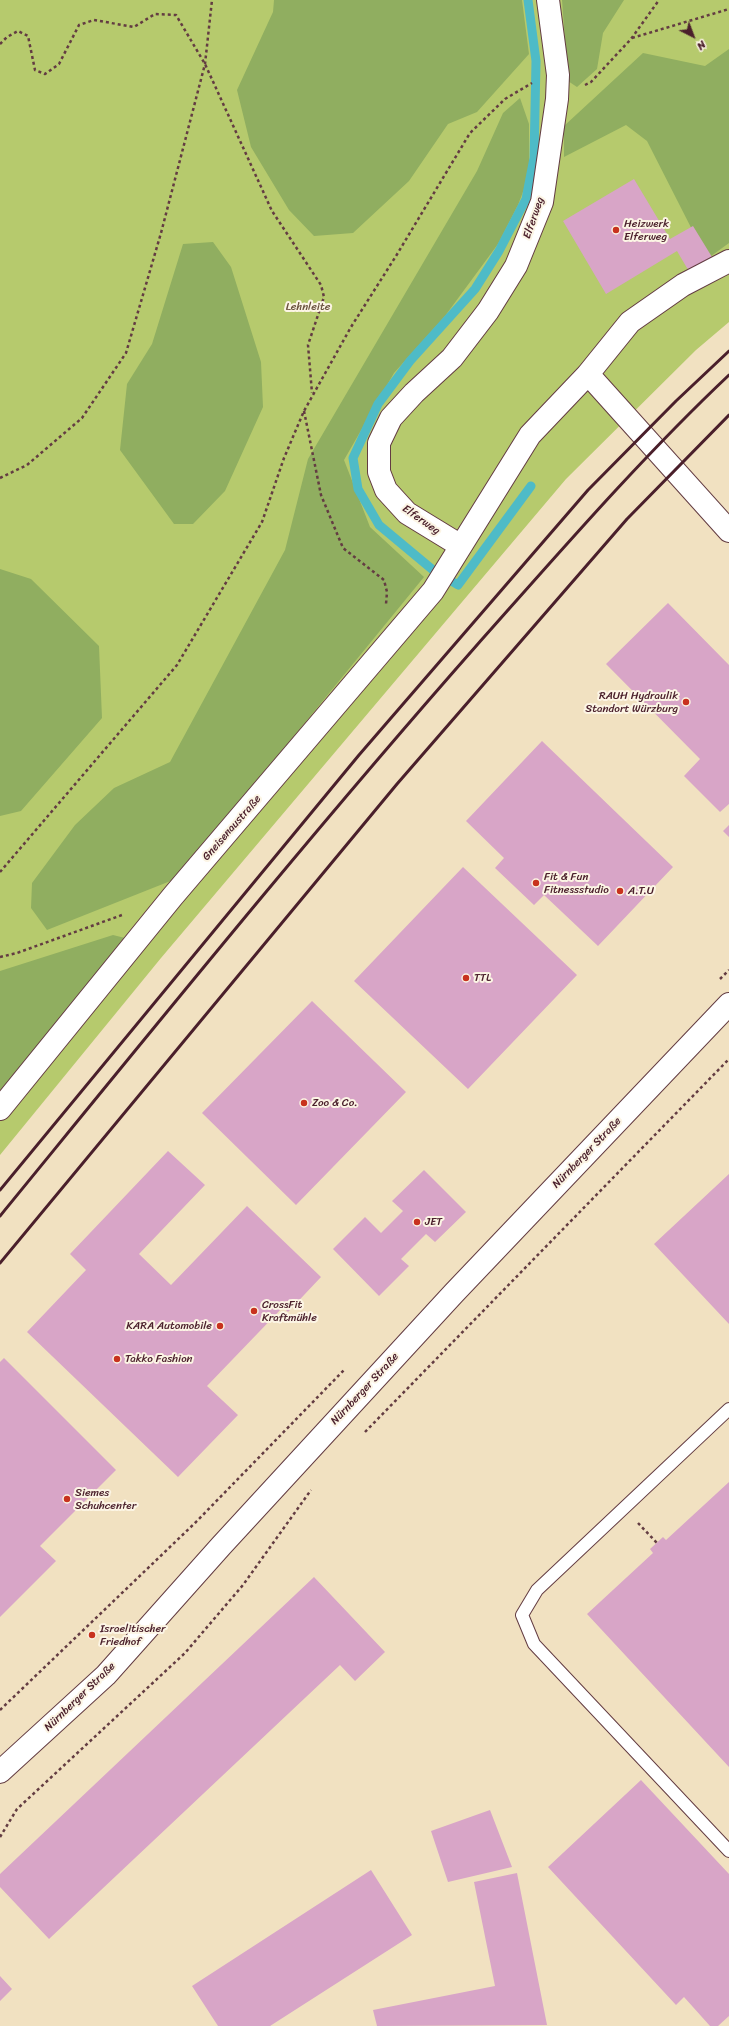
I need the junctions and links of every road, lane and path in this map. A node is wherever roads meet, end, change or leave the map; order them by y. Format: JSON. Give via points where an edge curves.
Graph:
{"nodes":[{"id":1,"x":212,"y":0,"type":"edge"},
{"id":2,"x":548,"y":0,"type":"edge"},
{"id":3,"x":658,"y":0,"type":"edge"},
{"id":4,"x":729,"y":9,"type":"edge"},
{"id":5,"x":631,"y":39,"type":"junction"},
{"id":6,"x":0,"y":44,"type":"edge"},
{"id":7,"x":204,"y":64,"type":"junction"},
{"id":8,"x":558,"y":75,"type":"junction"},
{"id":9,"x":557,"y":99,"type":"junction"},
{"id":10,"x":729,"y":261,"type":"edge"},
{"id":11,"x":588,"y":374,"type":"junction"},
{"id":12,"x":312,"y":394,"type":"junction"},
{"id":13,"x":304,"y":411,"type":"junction"},
{"id":14,"x":0,"y":478,"type":"edge"},
{"id":15,"x":729,"y":531,"type":"edge"},
{"id":16,"x":461,"y":546,"type":"junction"},
{"id":17,"x":386,"y":607,"type":"dead end"},
{"id":18,"x":0,"y":872,"type":"edge"},
{"id":19,"x":129,"y":912,"type":"dead end"},
{"id":20,"x":0,"y":957,"type":"edge"},
{"id":21,"x":729,"y":970,"type":"edge"},
{"id":22,"x":718,"y":981,"type":"dead end"},
{"id":23,"x":729,"y":1004,"type":"edge"},
{"id":24,"x":729,"y":1059,"type":"edge"},
{"id":25,"x":0,"y":1109,"type":"edge"},
{"id":26,"x":351,"y":1363,"type":"dead end"},
{"id":27,"x":729,"y":1409,"type":"edge"},
{"id":28,"x":364,"y":1433,"type":"dead end"},
{"id":29,"x":315,"y":1484,"type":"dead end"},
{"id":30,"x":643,"y":1517,"type":"dead end"},
{"id":31,"x":638,"y":1522,"type":"junction"},
{"id":32,"x":632,"y":1527,"type":"dead end"},
{"id":33,"x":657,"y":1543,"type":"dead end"},
{"id":34,"x":0,"y":1710,"type":"edge"},
{"id":35,"x":0,"y":1772,"type":"edge"},
{"id":36,"x":0,"y":1837,"type":"edge"},
{"id":37,"x":729,"y":1851,"type":"edge"}],
"edges":[{"from":1,"to":7,"type":"path"},
{"from":2,"to":8,"type":"street","name":"Elferweg"},
{"from":3,"to":5,"type":"path"},
{"from":4,"to":5,"type":"path"},
{"from":5,"to":9,"type":"path","via":[[591,82]]},
{"from":6,"to":7,"type":"path","via":[[6,37],[18,31],[28,36],[35,70],[45,74],[58,64],[79,25],[94,20],[134,27],[155,14],[176,15]]},
{"from":7,"to":12,"type":"path","via":[[272,211],[321,285],[324,298],[308,345]]},
{"from":7,"to":14,"type":"path","via":[[161,233],[126,353],[82,418],[27,465]]},
{"from":8,"to":9,"type":"street","name":"Elferweg"},
{"from":8,"to":12,"type":"path","via":[[528,84],[505,99],[470,133]]},
{"from":9,"to":16,"type":"street","name":"Elferweg","via":[[542,202],[516,266],[488,311],[452,358],[391,418],[379,443],[379,472],[386,490],[407,513]]},
{"from":10,"to":11,"type":"street","via":[[682,285],[630,322]]},
{"from":11,"to":15,"type":"street"},
{"from":11,"to":16,"type":"street","via":[[530,435]]},
{"from":12,"to":13,"type":"path"},
{"from":13,"to":17,"type":"path","via":[[321,495],[343,548],[384,580],[387,592]]},
{"from":13,"to":18,"type":"path","via":[[284,458],[262,522],[177,665]]},
{"from":16,"to":25,"type":"street","name":"Gneisenaustraße","via":[[433,591],[173,896]]},
{"from":19,"to":20,"type":"path","via":[[18,953]]},
{"from":21,"to":22,"type":"path"},
{"from":23,"to":35,"type":"street","name":"Nürnberger Straße","via":[[454,1293],[106,1675]]},
{"from":24,"to":28,"type":"path"},
{"from":26,"to":34,"type":"path","via":[[196,1522]]},
{"from":27,"to":37,"type":"lane","via":[[537,1590],[522,1615],[534,1644]]},
{"from":29,"to":36,"type":"path","via":[[242,1585],[185,1653],[17,1809]]},
{"from":30,"to":31,"type":"path"},
{"from":31,"to":32,"type":"path"},
{"from":31,"to":33,"type":"path"}]}
